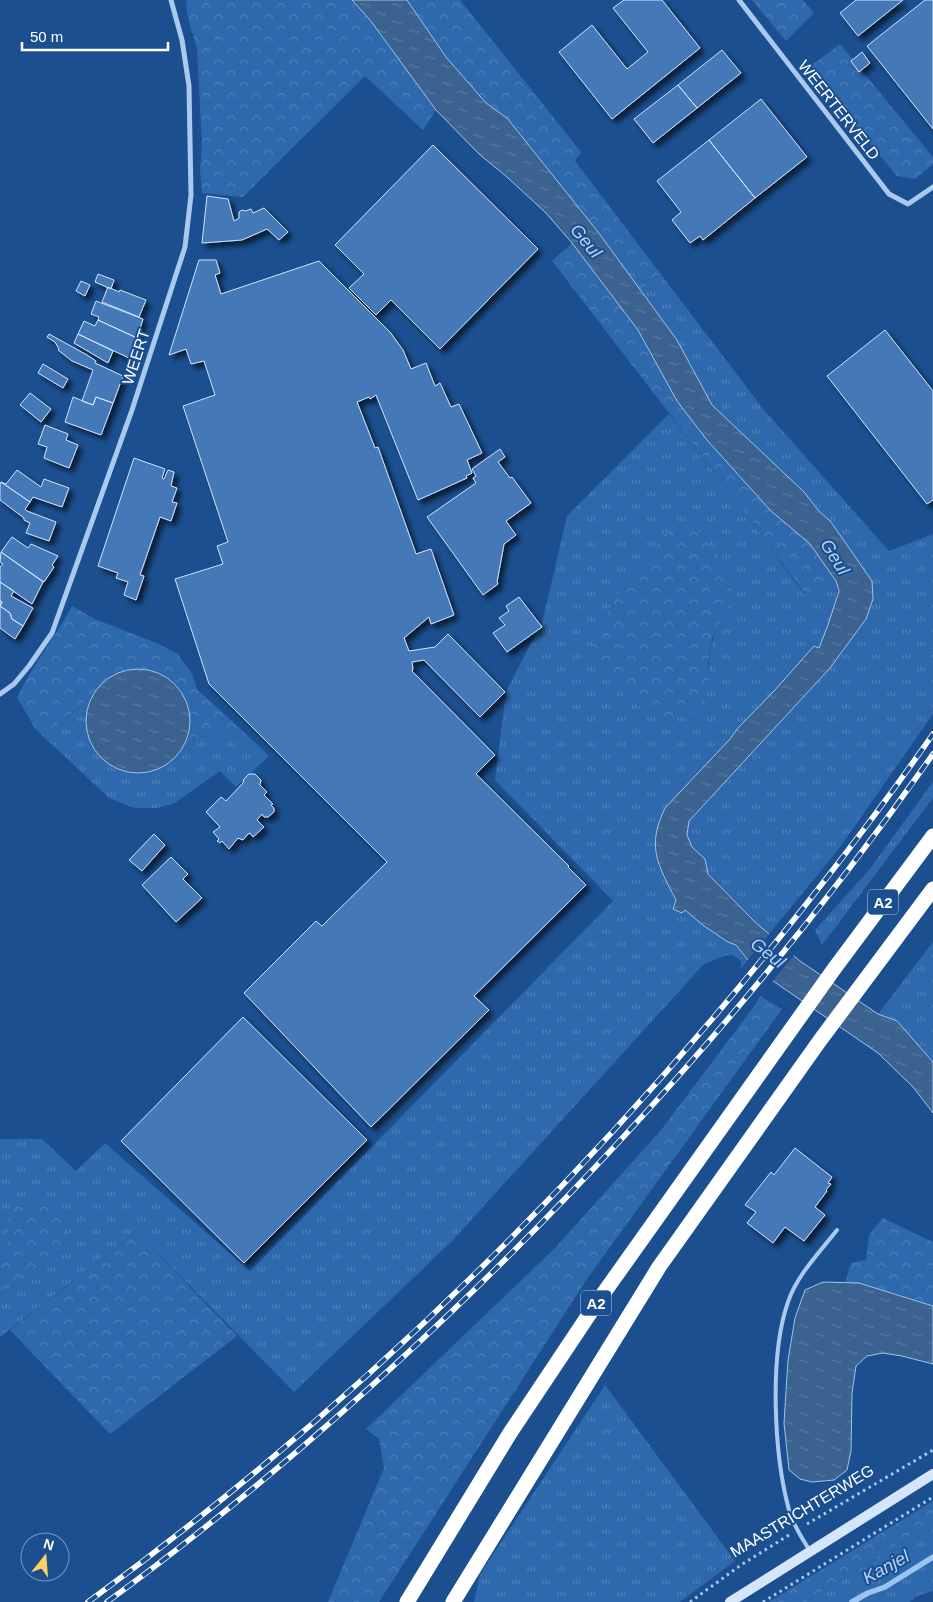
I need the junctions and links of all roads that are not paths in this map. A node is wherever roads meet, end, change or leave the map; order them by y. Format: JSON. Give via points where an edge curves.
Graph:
{"nodes":[{"id":1,"x":172,"y":0,"type":"edge"},
{"id":2,"x":739,"y":0,"type":"edge"},
{"id":3,"x":933,"y":187,"type":"edge"},
{"id":4,"x":0,"y":694,"type":"edge"},
{"id":5,"x":933,"y":836,"type":"edge"},
{"id":6,"x":933,"y":889,"type":"edge"},
{"id":7,"x":837,"y":1230,"type":"dead end"},
{"id":8,"x":933,"y":1474,"type":"edge"},
{"id":9,"x":810,"y":1551,"type":"junction"},
{"id":10,"x":407,"y":1602,"type":"edge"},
{"id":11,"x":453,"y":1602,"type":"edge"},
{"id":12,"x":730,"y":1602,"type":"edge"}],
"edges":[{"from":1,"to":4,"type":"street","name":"WEERT","via":[[189,86],[192,195],[185,247],[132,410],[52,633],[14,684]]},
{"from":2,"to":3,"type":"street","name":"WEERTERVELD","via":[[889,194],[908,204]]},
{"from":5,"to":10,"type":"highway","number":"A2","via":[[834,969],[598,1301],[510,1433]]},
{"from":6,"to":11,"type":"highway","number":"A2","via":[[860,985],[659,1267]]},
{"from":7,"to":9,"type":"lane","via":[[798,1280],[788,1301],[778,1343],[778,1435],[784,1484],[790,1512]]},
{"from":8,"to":9,"type":"main road"},
{"from":9,"to":12,"type":"main road"}]}
